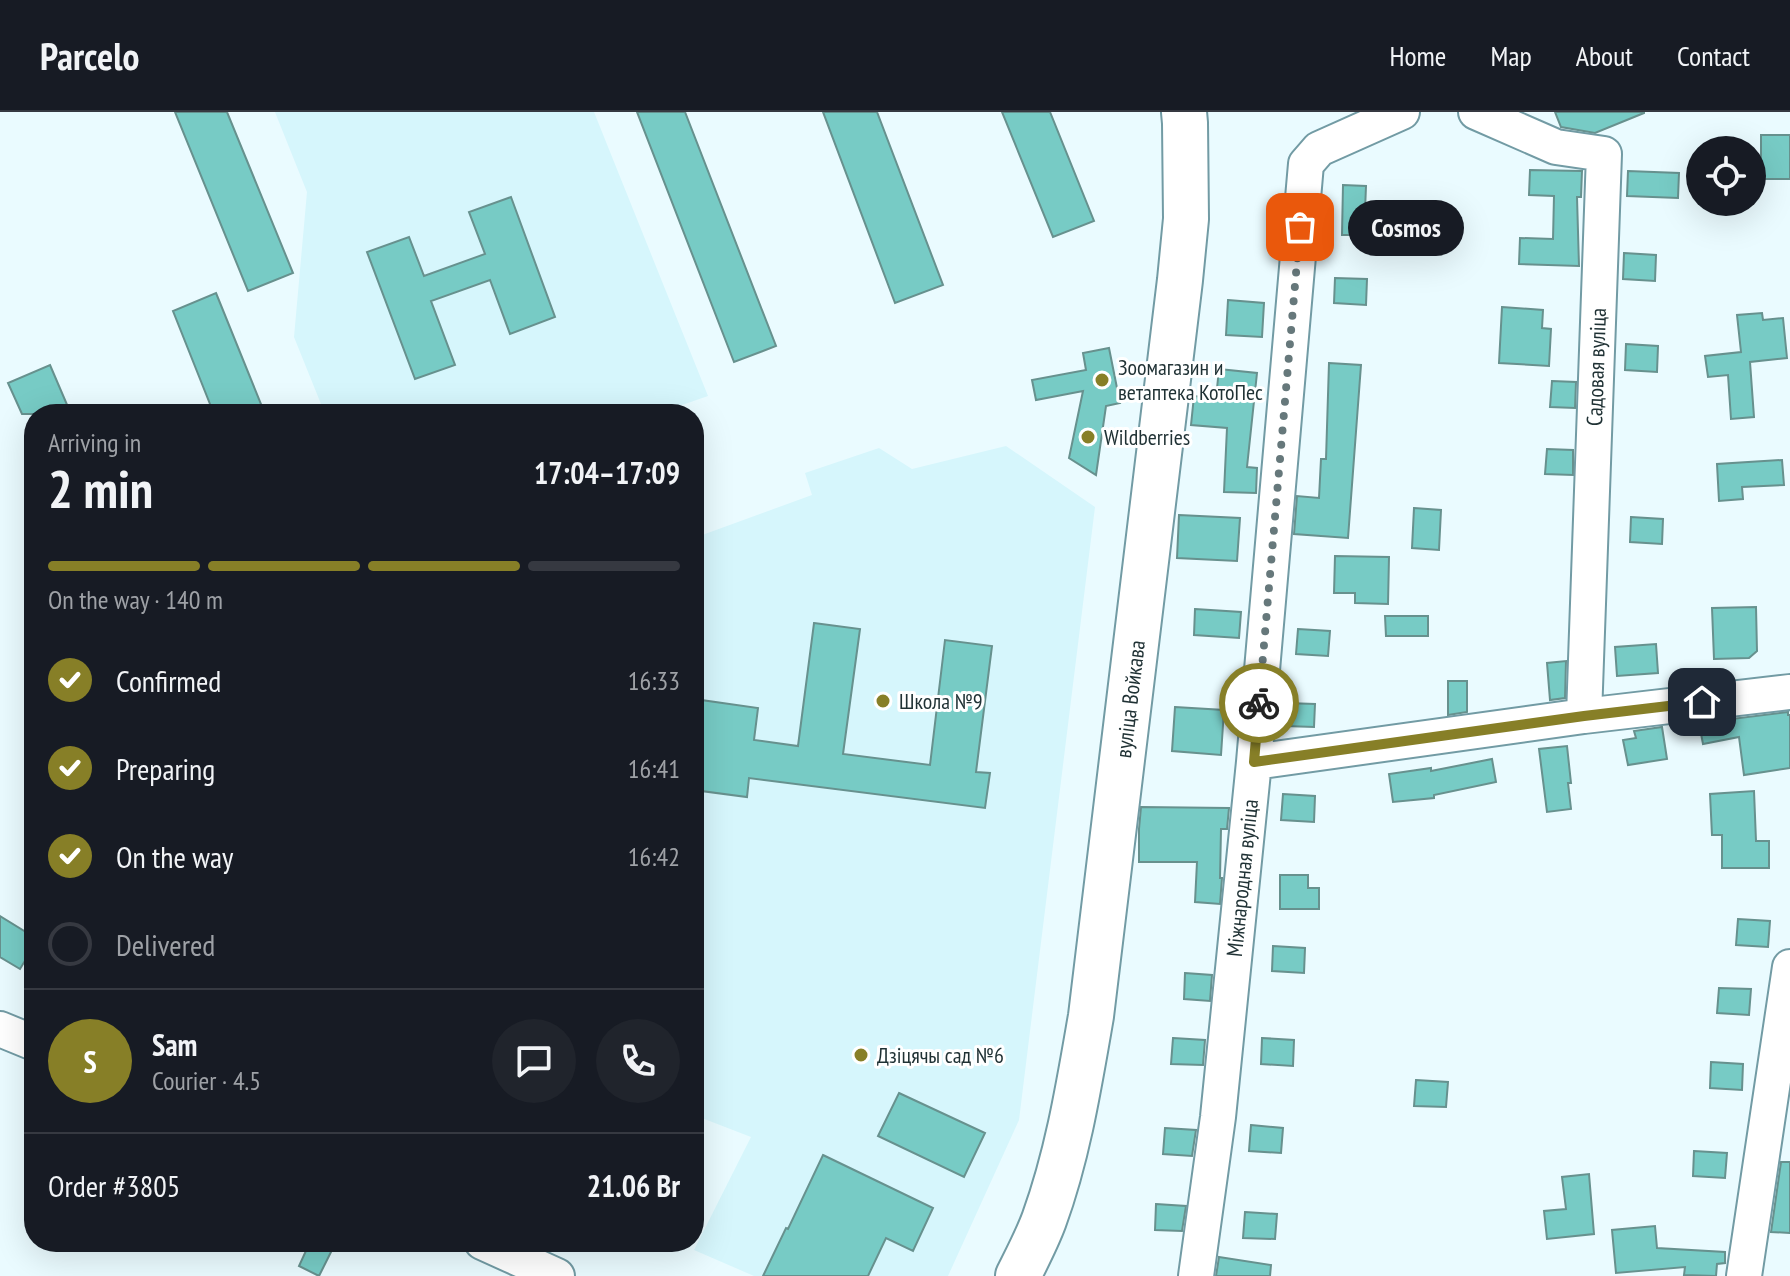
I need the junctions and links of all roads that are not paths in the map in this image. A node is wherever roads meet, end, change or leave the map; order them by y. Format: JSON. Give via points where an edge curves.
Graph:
{"nodes":[{"id":1,"x":1184,"y":112,"type":"edge"},
{"id":2,"x":1402,"y":112,"type":"edge"},
{"id":3,"x":1476,"y":112,"type":"edge"},
{"id":4,"x":1790,"y":692,"type":"edge"},
{"id":5,"x":1584,"y":716,"type":"junction"},
{"id":6,"x":1254,"y":762,"type":"junction"},
{"id":7,"x":1790,"y":967,"type":"edge"},
{"id":8,"x":0,"y":1029,"type":"edge"},
{"id":9,"x":24,"y":1039,"type":"edge"},
{"id":10,"x":504,"y":1252,"type":"edge"},
{"id":11,"x":557,"y":1276,"type":"edge"},
{"id":12,"x":1018,"y":1276,"type":"edge"},
{"id":13,"x":1196,"y":1276,"type":"edge"},
{"id":14,"x":1744,"y":1276,"type":"edge"}],
"edges":[{"from":1,"to":12,"type":"main road","name":"вуліца Войкава","via":[[1186,219],[1180,280],[1091,1016],[1075,1111],[1055,1183]]},
{"from":2,"to":6,"type":"street","name":"Міжнародная вуліца","via":[[1319,149],[1306,164]]},
{"from":3,"to":5,"type":"street","name":"Садовая вуліца","via":[[1556,147],[1604,154]]},
{"from":4,"to":5,"type":"street"},
{"from":5,"to":6,"type":"street"},
{"from":6,"to":13,"type":"street","name":"Міжнародная вуліца","via":[[1218,1117]]},
{"from":7,"to":14,"type":"street"},
{"from":8,"to":9,"type":"street"},
{"from":10,"to":11,"type":"street"}]}
